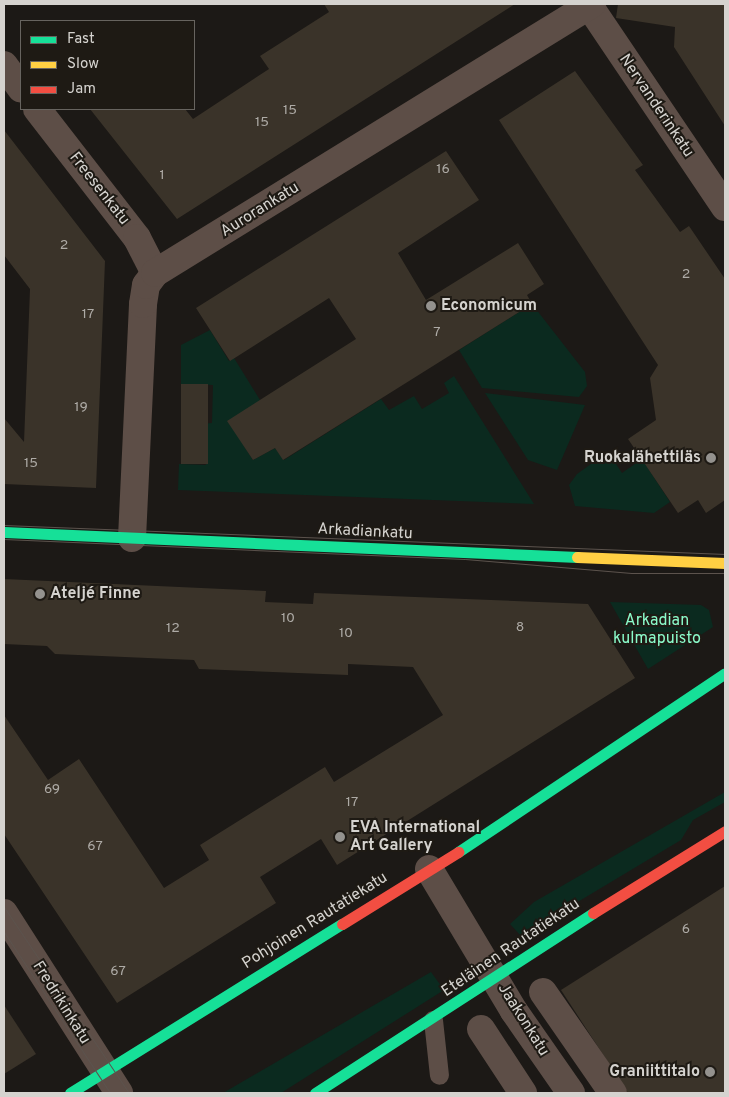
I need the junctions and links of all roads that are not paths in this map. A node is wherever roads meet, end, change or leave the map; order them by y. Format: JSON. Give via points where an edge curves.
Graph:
{"nodes":[{"id":1,"x":590,"y":4,"type":"edge"},
{"id":2,"x":4,"y":65,"type":"edge"},
{"id":3,"x":20,"y":87,"type":"edge"},
{"id":4,"x":38,"y":110,"type":"edge"},
{"id":5,"x":725,"y":208,"type":"edge"},
{"id":6,"x":155,"y":273,"type":"junction"},
{"id":7,"x":4,"y":532,"type":"edge"},
{"id":8,"x":132,"y":538,"type":"junction"},
{"id":9,"x":725,"y":562,"type":"edge"},
{"id":10,"x":725,"y":674,"type":"edge"},
{"id":11,"x":725,"y":831,"type":"edge"},
{"id":12,"x":429,"y":869,"type":"junction"},
{"id":13,"x":4,"y":913,"type":"edge"},
{"id":14,"x":496,"y":976,"type":"junction"},
{"id":15,"x":543,"y":992,"type":"dead end"},
{"id":16,"x":433,"y":1020,"type":"junction"},
{"id":17,"x":481,"y":1029,"type":"dead end"},
{"id":18,"x":438,"y":1075,"type":"dead end"},
{"id":19,"x":111,"y":1082,"type":"edge"},
{"id":20,"x":70,"y":1093,"type":"edge"},
{"id":21,"x":315,"y":1093,"type":"edge"},
{"id":22,"x":523,"y":1093,"type":"edge"},
{"id":23,"x":571,"y":1093,"type":"edge"},
{"id":24,"x":613,"y":1093,"type":"edge"}],
"edges":[{"from":1,"to":5,"type":"street","name":"Nervanderinkatu"},
{"from":1,"to":6,"type":"street","name":"Aurorankatu"},
{"from":2,"to":3,"type":"street"},
{"from":4,"to":6,"type":"street","name":"Freesenkatu","via":[[137,238]]},
{"from":6,"to":8,"type":"street","via":[[146,286],[143,304]]},
{"from":7,"to":8,"type":"main road","name":"Arkadiankatu"},
{"from":8,"to":9,"type":"main road","name":"Arkadiankatu"},
{"from":10,"to":12,"type":"main road","name":"Pohjoinen Rautatiekatu","via":[[684,697],[609,754]]},
{"from":11,"to":14,"type":"main road","name":"Eteläinen Rautatiekatu"},
{"from":12,"to":14,"type":"street","name":"Jaakonkatu"},
{"from":12,"to":19,"type":"main road","name":"Pohjoinen Rautatiekatu"},
{"from":13,"to":19,"type":"street","name":"Fredrikinkatu"},
{"from":14,"to":16,"type":"main road","name":"Eteläinen Rautatiekatu"},
{"from":14,"to":23,"type":"street","name":"Jaakonkatu","via":[[514,1011]]},
{"from":15,"to":24,"type":"street","name":"Jaakonkatu"},
{"from":16,"to":18,"type":"lane"},
{"from":16,"to":21,"type":"main road","name":"Eteläinen Rautatiekatu"},
{"from":17,"to":22,"type":"street"},
{"from":19,"to":20,"type":"main road","name":"Pohjoinen Rautatiekatu"}]}
